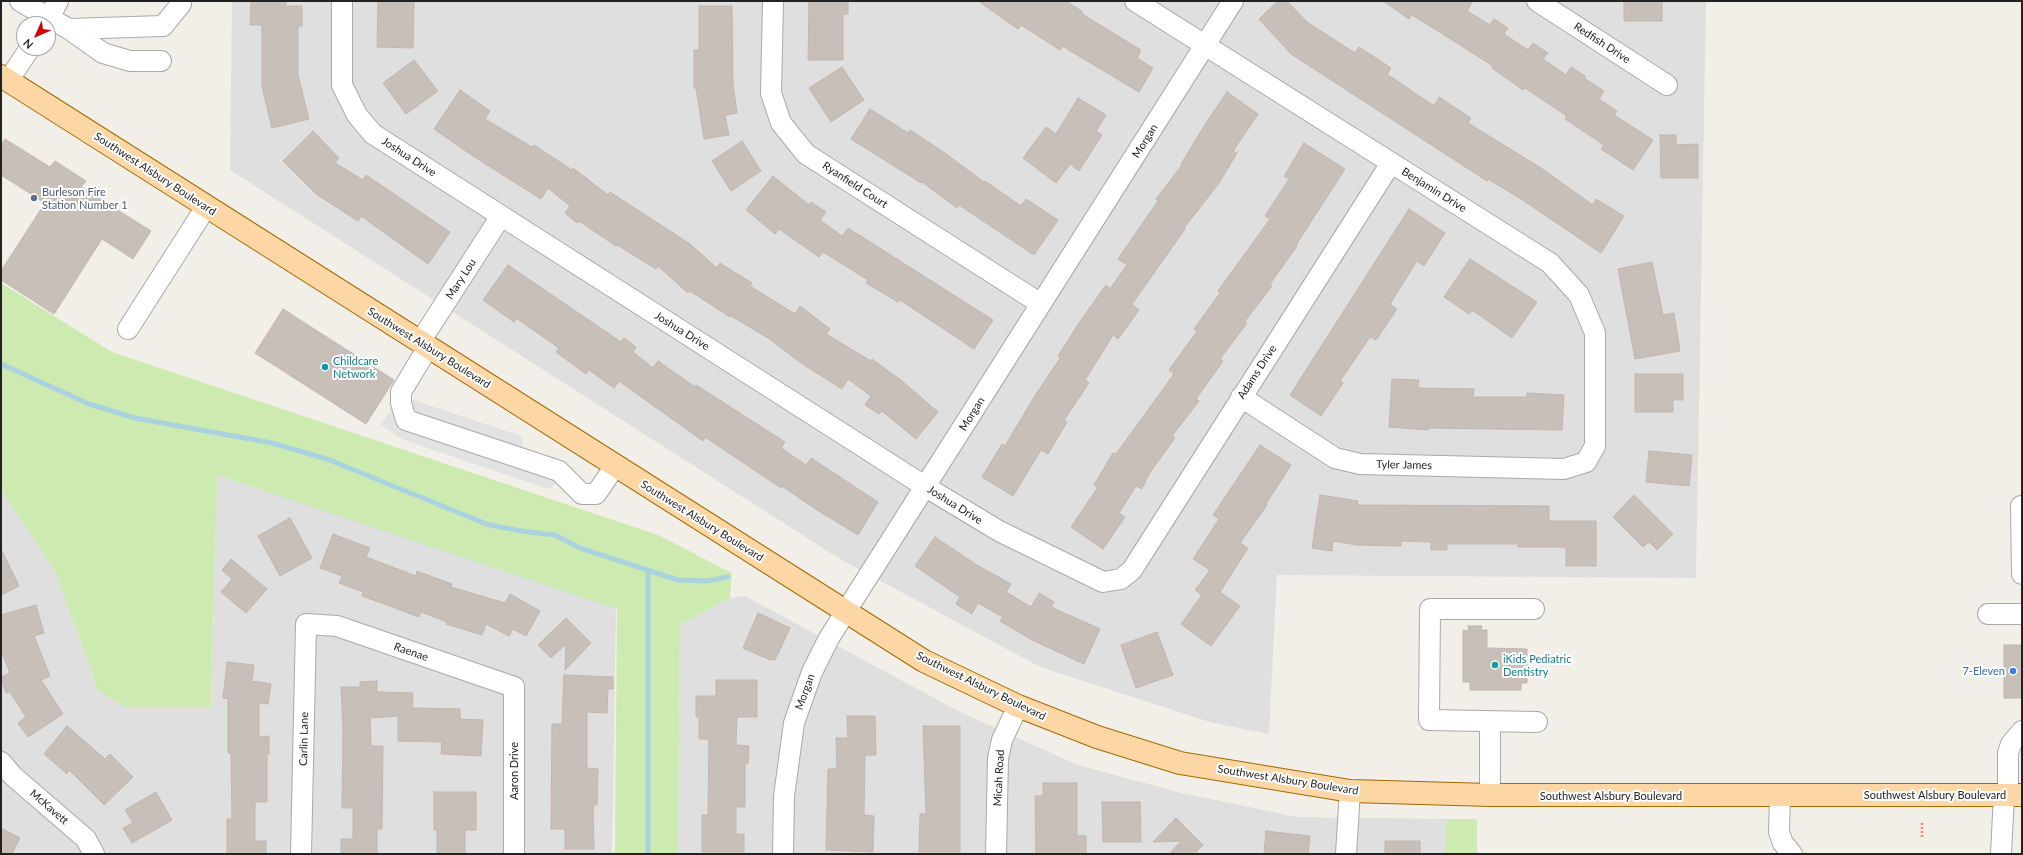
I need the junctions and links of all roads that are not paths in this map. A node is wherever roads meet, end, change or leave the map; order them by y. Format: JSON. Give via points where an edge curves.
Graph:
{"nodes":[{"id":1,"x":20,"y":1,"type":"edge"},
{"id":2,"x":181,"y":1,"type":"edge"},
{"id":3,"x":342,"y":1,"type":"edge"},
{"id":4,"x":774,"y":1,"type":"edge"},
{"id":5,"x":1135,"y":1,"type":"edge"},
{"id":6,"x":1233,"y":1,"type":"edge"},
{"id":7,"x":1538,"y":1,"type":"edge"},
{"id":8,"x":1565,"y":8,"type":"edge"},
{"id":9,"x":51,"y":14,"type":"edge"},
{"id":10,"x":70,"y":29,"type":"junction"},
{"id":11,"x":1205,"y":46,"type":"junction"},
{"id":12,"x":23,"y":56,"type":"edge"},
{"id":13,"x":161,"y":61,"type":"dead end"},
{"id":14,"x":3,"y":78,"type":"edge"},
{"id":15,"x":1667,"y":85,"type":"dead end"},
{"id":16,"x":1391,"y":163,"type":"junction"},
{"id":17,"x":206,"y":207,"type":"junction"},
{"id":18,"x":501,"y":216,"type":"junction"},
{"id":19,"x":1042,"y":304,"type":"junction"},
{"id":20,"x":128,"y":329,"type":"dead end"},
{"id":21,"x":424,"y":345,"type":"junction"},
{"id":22,"x":1241,"y":397,"type":"junction"},
{"id":23,"x":1586,"y":462,"type":"joint"},
{"id":24,"x":615,"y":466,"type":"junction"},
{"id":25,"x":926,"y":487,"type":"junction"},
{"id":26,"x":2021,"y":506,"type":"dead end"},
{"id":27,"x":2022,"y":574,"type":"edge"},
{"id":28,"x":1121,"y":579,"type":"joint"},
{"id":29,"x":1534,"y":609,"type":"dead end"},
{"id":30,"x":845,"y":612,"type":"junction"},
{"id":31,"x":1988,"y":614,"type":"dead end"},
{"id":32,"x":2022,"y":614,"type":"edge"},
{"id":33,"x":306,"y":624,"type":"joint"},
{"id":34,"x":514,"y":687,"type":"joint"},
{"id":35,"x":1018,"y":706,"type":"junction"},
{"id":36,"x":1490,"y":722,"type":"junction"},
{"id":37,"x":1537,"y":722,"type":"dead end"},
{"id":38,"x":2022,"y":731,"type":"edge"},
{"id":39,"x":1,"y":762,"type":"edge"},
{"id":40,"x":1350,"y":791,"type":"junction"},
{"id":41,"x":2011,"y":795,"type":"edge"},
{"id":42,"x":1490,"y":796,"type":"junction"},
{"id":43,"x":1780,"y":796,"type":"junction"},
{"id":44,"x":94,"y":854,"type":"edge"},
{"id":45,"x":301,"y":854,"type":"edge"},
{"id":46,"x":514,"y":854,"type":"edge"},
{"id":47,"x":784,"y":854,"type":"edge"},
{"id":48,"x":996,"y":854,"type":"edge"},
{"id":49,"x":1346,"y":854,"type":"edge"},
{"id":50,"x":1792,"y":854,"type":"edge"},
{"id":51,"x":2001,"y":854,"type":"edge"}],
"edges":[{"from":1,"to":9,"type":"street"},
{"from":2,"to":10,"type":"street","via":[[163,26]]},
{"from":3,"to":18,"type":"street","name":"Joshua Drive","via":[[342,85],[357,115],[373,134]]},
{"from":4,"to":19,"type":"street","name":"Ryanfield Court","via":[[771,93],[781,123],[806,154]]},
{"from":5,"to":11,"type":"street","name":"Benjamin Drive"},
{"from":6,"to":11,"type":"street","name":"Morgan"},
{"from":7,"to":8,"type":"street","name":"Redfish Drive"},
{"from":8,"to":15,"type":"street","name":"Redfish Drive"},
{"from":9,"to":10,"type":"street"},
{"from":10,"to":13,"type":"street","via":[[103,53],[130,61]]},
{"from":11,"to":16,"type":"street","name":"Benjamin Drive"},
{"from":11,"to":19,"type":"street","name":"Morgan"},
{"from":12,"to":14,"type":"street"},
{"from":14,"to":17,"type":"main road","name":"Southwest Alsbury Boulevard"},
{"from":16,"to":22,"type":"street","name":"Adams Drive"},
{"from":16,"to":23,"type":"street","name":"Benjamin Drive","via":[[1550,263],[1579,295],[1595,333],[1595,446]]},
{"from":17,"to":20,"type":"street"},
{"from":17,"to":21,"type":"main road","name":"Southwest Alsbury Boulevard"},
{"from":18,"to":21,"type":"street","name":"Mary Lou"},
{"from":18,"to":25,"type":"street","name":"Joshua Drive"},
{"from":19,"to":25,"type":"street","name":"Morgan"},
{"from":21,"to":24,"type":"main road","name":"Southwest Alsbury Boulevard"},
{"from":21,"to":24,"type":"street","name":"Mary Lou","via":[[401,392],[406,420],[559,471],[582,494],[596,494]]},
{"from":22,"to":23,"type":"street","name":"Tyler James","via":[[1335,458],[1360,464],[1564,469]]},
{"from":22,"to":28,"type":"street","name":"Adams Drive","via":[[1132,570]]},
{"from":24,"to":30,"type":"main road","name":"Southwest Alsbury Boulevard"},
{"from":25,"to":28,"type":"street","name":"Joshua Drive","via":[[999,531],[1103,582]]},
{"from":25,"to":30,"type":"street","name":"Morgan"},
{"from":26,"to":27,"type":"street"},
{"from":29,"to":36,"type":"street","via":[[1430,609],[1429,720]]},
{"from":30,"to":35,"type":"main road","name":"Southwest Alsbury Boulevard","via":[[924,661]]},
{"from":30,"to":47,"type":"street","name":"Morgan","via":[[812,672],[794,723],[784,796]]},
{"from":31,"to":32,"type":"street"},
{"from":33,"to":34,"type":"street","name":"Raenae","via":[[337,626]]},
{"from":33,"to":45,"type":"street","name":"Carlin Lane"},
{"from":34,"to":46,"type":"street","name":"Aaron Drive"},
{"from":35,"to":40,"type":"main road","name":"Southwest Alsbury Boulevard","via":[[1097,737],[1180,764]]},
{"from":35,"to":48,"type":"street","name":"Micah Road","via":[[1002,740],[998,758]]},
{"from":36,"to":37,"type":"street"},
{"from":36,"to":42,"type":"street"},
{"from":38,"to":41,"type":"street","via":[[2011,744],[2008,753]]},
{"from":39,"to":44,"type":"street","name":"McKavett","via":[[13,776],[86,839]]},
{"from":40,"to":42,"type":"main road","name":"Southwest Alsbury Boulevard"},
{"from":40,"to":49,"type":"street"},
{"from":41,"to":43,"type":"main road","name":"Southwest Alsbury Boulevard"},
{"from":41,"to":51,"type":"street"},
{"from":42,"to":43,"type":"main road","name":"Southwest Alsbury Boulevard"},
{"from":43,"to":50,"type":"street","via":[[1779,832],[1783,843]]}]}
